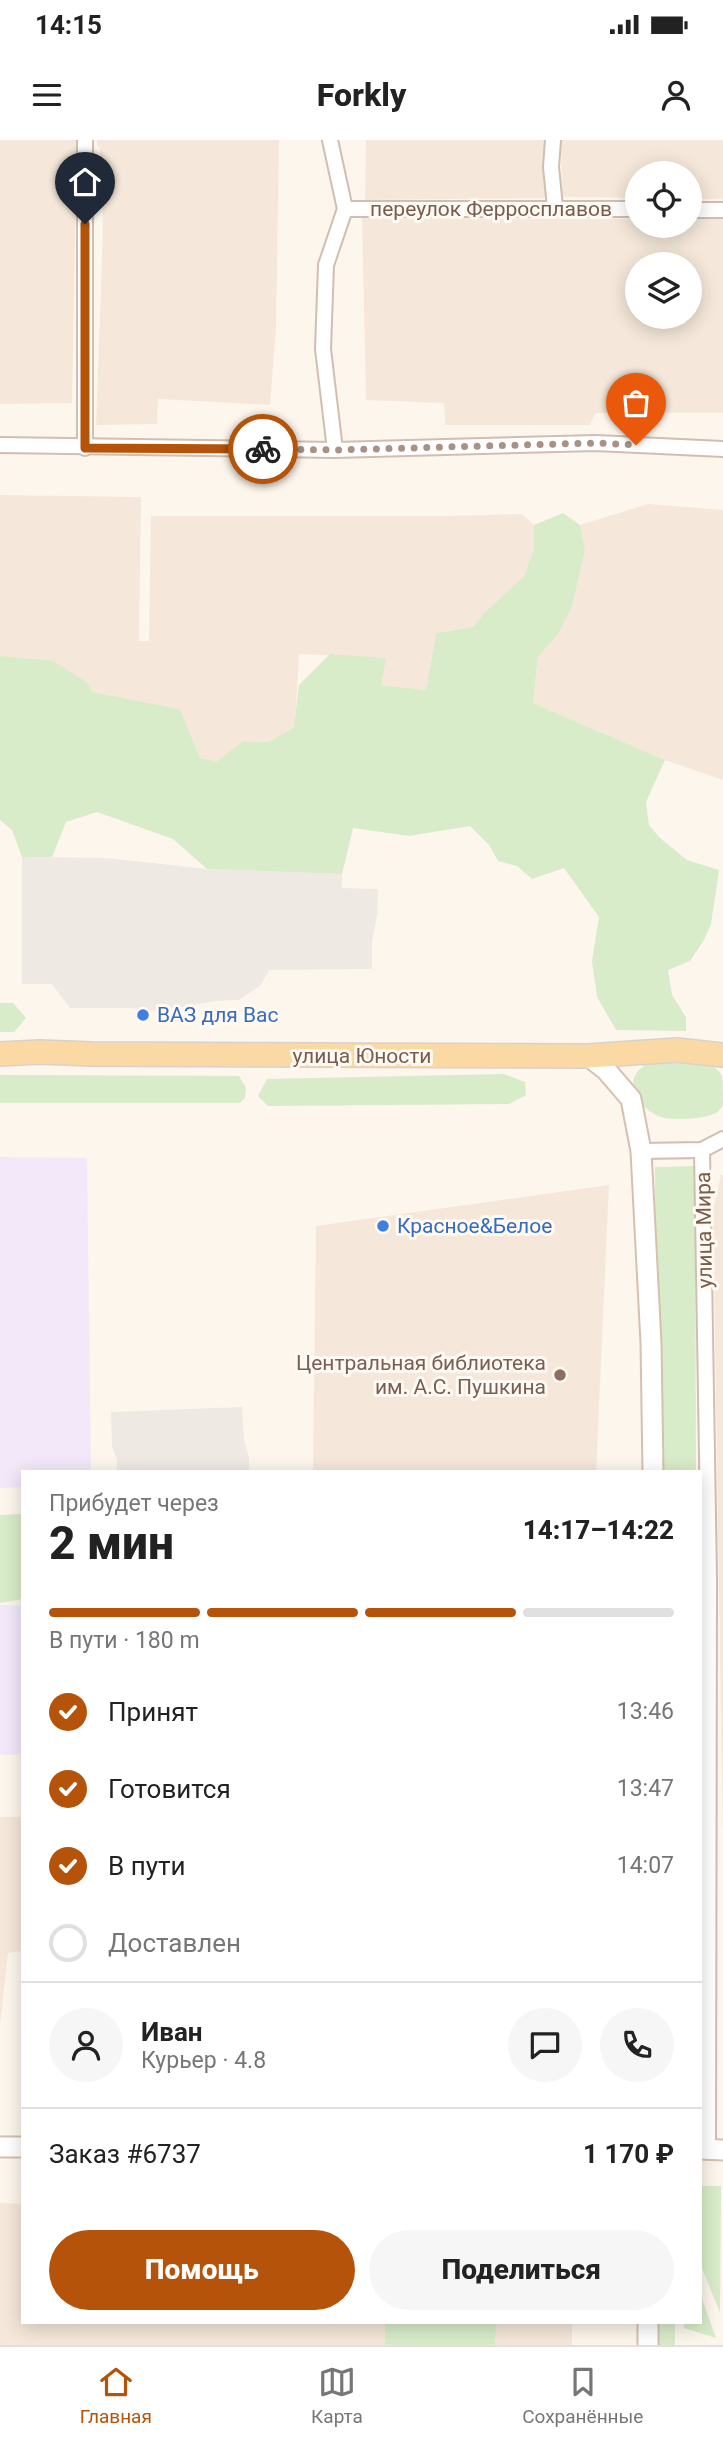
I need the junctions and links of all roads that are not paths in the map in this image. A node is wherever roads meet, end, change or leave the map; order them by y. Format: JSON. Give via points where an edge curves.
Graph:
{"nodes":[{"id":1,"x":85,"y":140,"type":"edge"},
{"id":2,"x":330,"y":140,"type":"edge"},
{"id":3,"x":553,"y":140,"type":"edge"},
{"id":4,"x":555,"y":207,"type":"junction"},
{"id":5,"x":345,"y":209,"type":"junction"},
{"id":6,"x":625,"y":209,"type":"edge"},
{"id":7,"x":702,"y":210,"type":"edge"},
{"id":8,"x":723,"y":210,"type":"edge"},
{"id":9,"x":0,"y":445,"type":"edge"},
{"id":10,"x":85,"y":448,"type":"junction"},
{"id":11,"x":723,"y":449,"type":"edge"},
{"id":12,"x":335,"y":450,"type":"junction"},
{"id":13,"x":0,"y":1054,"type":"edge"},
{"id":14,"x":723,"y":1055,"type":"edge"},
{"id":15,"x":588,"y":1056,"type":"junction"},
{"id":16,"x":723,"y":1139,"type":"edge"},
{"id":17,"x":702,"y":1150,"type":"junction"},
{"id":18,"x":641,"y":1151,"type":"junction"},
{"id":19,"x":653,"y":1470,"type":"edge"},
{"id":20,"x":0,"y":2147,"type":"edge"},
{"id":21,"x":21,"y":2147,"type":"edge"},
{"id":22,"x":710,"y":2149,"type":"edge"},
{"id":23,"x":648,"y":2324,"type":"edge"},
{"id":24,"x":648,"y":2345,"type":"edge"}],
"edges":[{"from":1,"to":10,"type":"street"},
{"from":2,"to":5,"type":"street"},
{"from":3,"to":4,"type":"street"},
{"from":4,"to":5,"type":"street","name":"переулок Ферросплавов"},
{"from":4,"to":6,"type":"street","name":"переулок Ферросплавов"},
{"from":5,"to":12,"type":"street","via":[[327,265],[323,348]]},
{"from":7,"to":8,"type":"street"},
{"from":9,"to":10,"type":"street"},
{"from":10,"to":12,"type":"street"},
{"from":11,"to":12,"type":"street","via":[[596,443]]},
{"from":13,"to":15,"type":"main road","name":"улица Юности"},
{"from":14,"to":15,"type":"main road","name":"улица Юности","via":[[677,1049]]},
{"from":15,"to":18,"type":"street","via":[[631,1099]]},
{"from":16,"to":17,"type":"street"},
{"from":17,"to":18,"type":"street"},
{"from":17,"to":22,"type":"street","name":"улица Мира","via":[[710,1592]]},
{"from":18,"to":19,"type":"street"},
{"from":20,"to":21,"type":"street"},
{"from":23,"to":24,"type":"street"}]}
